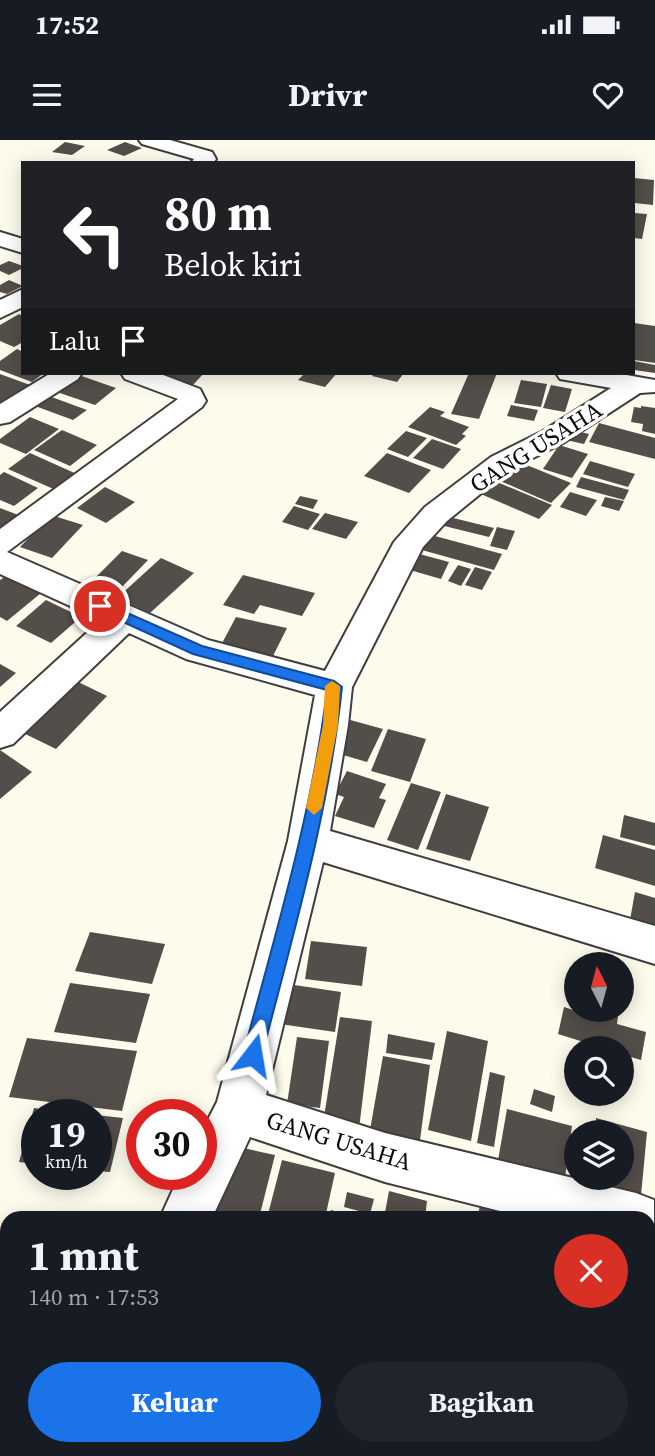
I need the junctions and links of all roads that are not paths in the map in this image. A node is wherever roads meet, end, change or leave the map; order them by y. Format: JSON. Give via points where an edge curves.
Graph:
{"nodes":[{"id":1,"x":149,"y":140,"type":"edge"},
{"id":2,"x":204,"y":161,"type":"edge"},
{"id":3,"x":0,"y":239,"type":"edge"},
{"id":4,"x":21,"y":245,"type":"edge"},
{"id":5,"x":66,"y":375,"type":"edge"},
{"id":6,"x":150,"y":375,"type":"edge"},
{"id":7,"x":587,"y":375,"type":"edge"},
{"id":8,"x":645,"y":386,"type":"edge"},
{"id":9,"x":0,"y":416,"type":"edge"},
{"id":10,"x":0,"y":544,"type":"edge"},
{"id":11,"x":0,"y":561,"type":"edge"},
{"id":12,"x":125,"y":617,"type":"junction"},
{"id":13,"x":334,"y":687,"type":"junction"},
{"id":14,"x":0,"y":734,"type":"edge"},
{"id":15,"x":308,"y":841,"type":"junction"},
{"id":16,"x":655,"y":945,"type":"edge"},
{"id":17,"x":239,"y":1109,"type":"junction"},
{"id":18,"x":188,"y":1211,"type":"edge"},
{"id":19,"x":607,"y":1211,"type":"edge"}],
"edges":[{"from":1,"to":2,"type":"street","via":[[205,156]]},
{"from":3,"to":4,"type":"street"},
{"from":5,"to":9,"type":"street"},
{"from":6,"to":10,"type":"street","via":[[191,395],[192,401]]},
{"from":7,"to":8,"type":"street"},
{"from":8,"to":13,"type":"street","name":"GANG USAHA","via":[[501,463],[436,514],[410,542]]},
{"from":11,"to":12,"type":"street"},
{"from":12,"to":13,"type":"street","via":[[198,650]]},
{"from":12,"to":14,"type":"street"},
{"from":13,"to":15,"type":"street","name":"GANG USAHA"},
{"from":15,"to":16,"type":"street"},
{"from":15,"to":17,"type":"street","name":"GANG USAHA"},
{"from":17,"to":18,"type":"street"},
{"from":17,"to":19,"type":"street","name":"GANG USAHA","via":[[355,1150]]}]}
